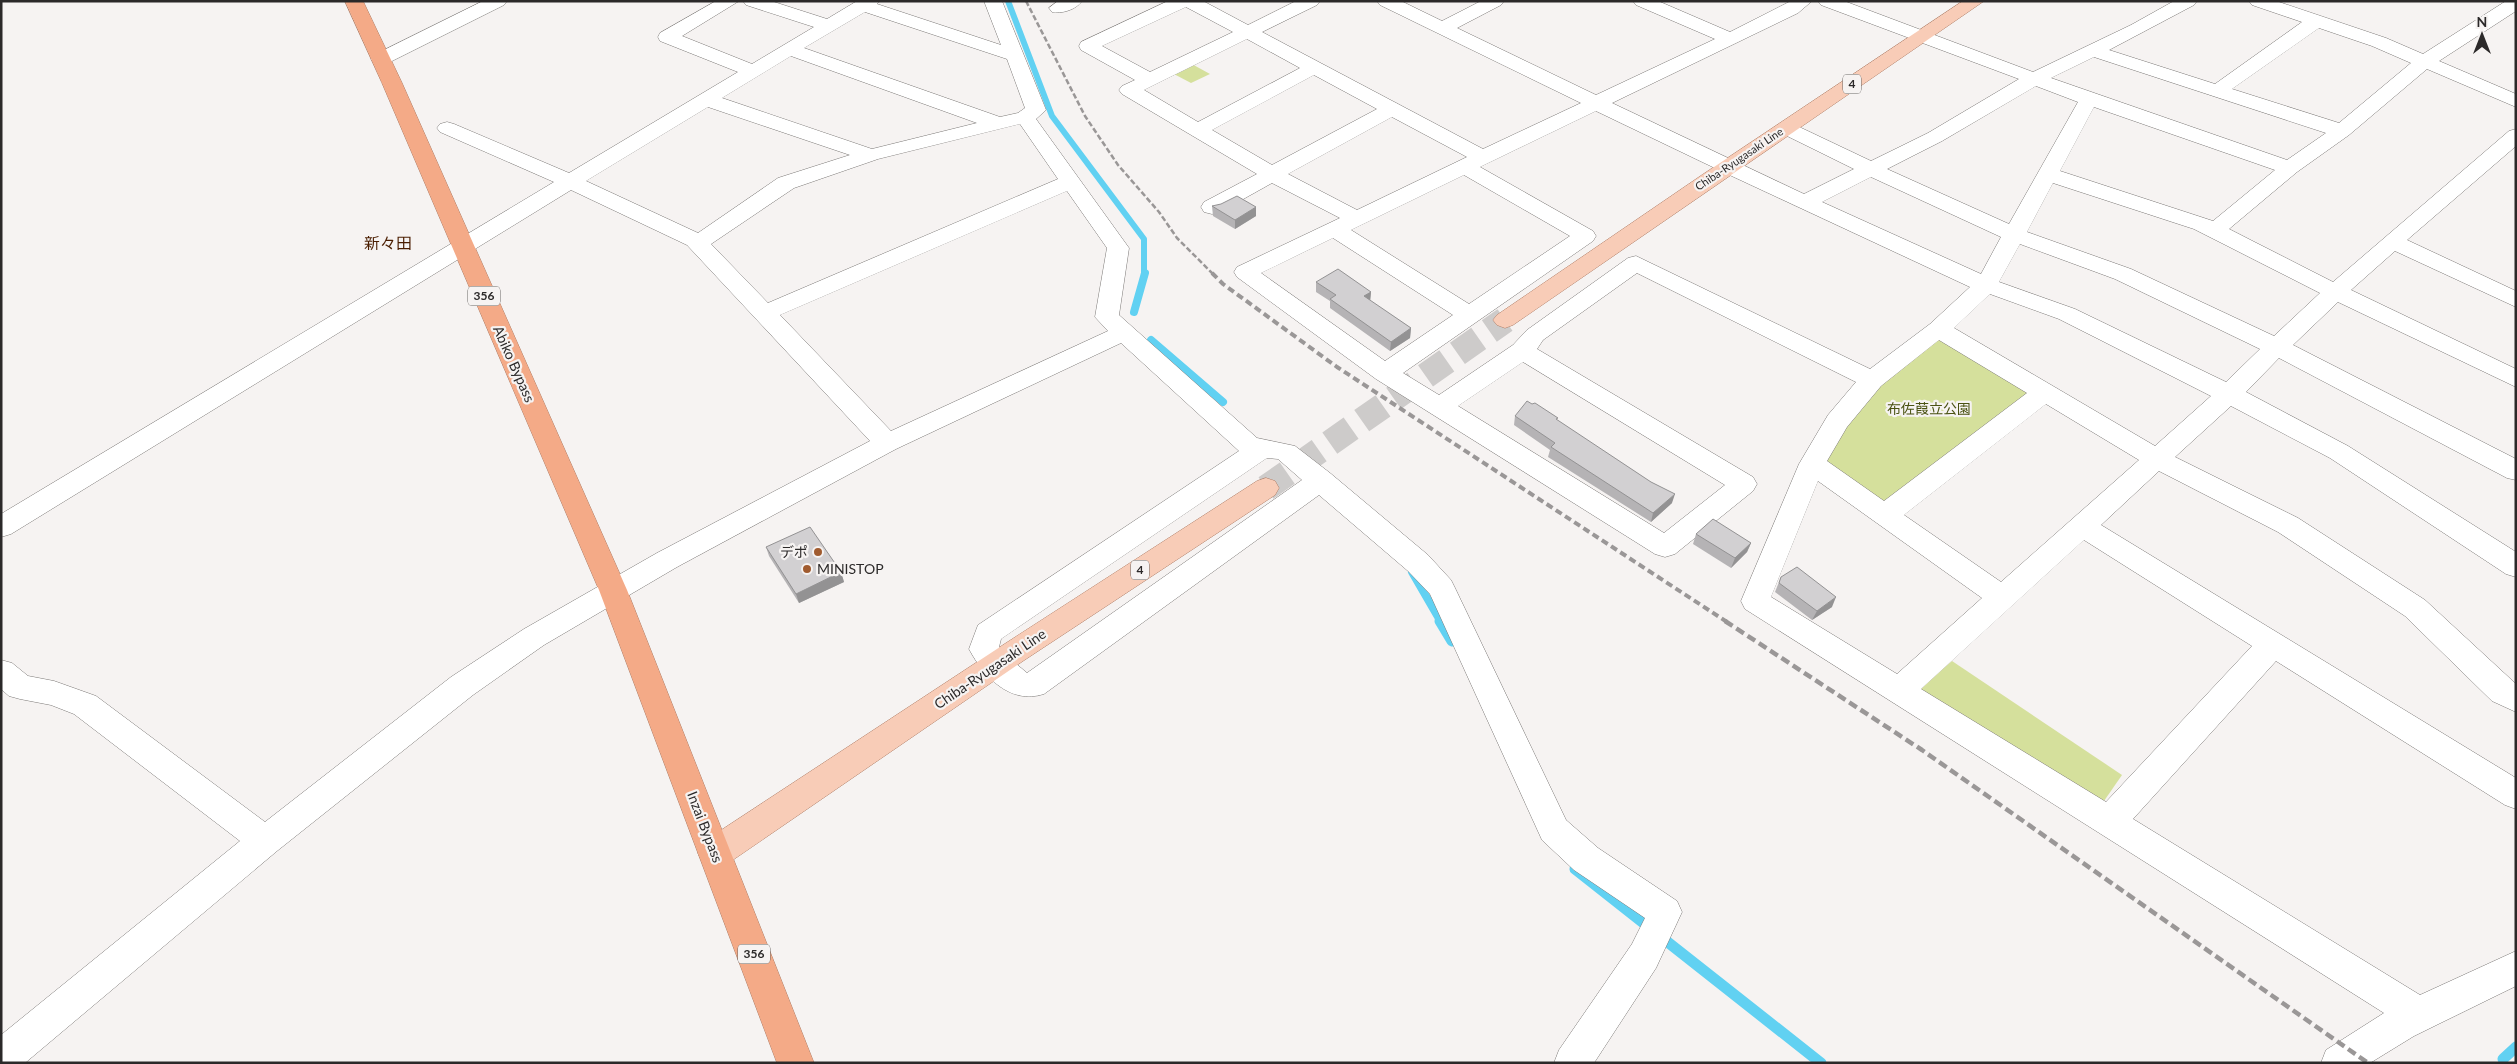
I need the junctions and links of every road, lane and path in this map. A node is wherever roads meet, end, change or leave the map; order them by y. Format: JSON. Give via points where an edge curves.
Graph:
{"nodes":[{"id":1,"x":354,"y":1,"type":"edge"},
{"id":2,"x":498,"y":1,"type":"edge"},
{"id":3,"x":730,"y":1,"type":"edge"},
{"id":4,"x":752,"y":1,"type":"edge"},
{"id":5,"x":993,"y":1,"type":"edge"},
{"id":6,"x":1183,"y":1,"type":"edge"},
{"id":7,"x":1189,"y":1,"type":"edge"},
{"id":8,"x":1311,"y":1,"type":"edge"},
{"id":9,"x":1386,"y":1,"type":"edge"},
{"id":10,"x":1495,"y":1,"type":"edge"},
{"id":11,"x":1642,"y":1,"type":"edge"},
{"id":12,"x":1803,"y":1,"type":"edge"},
{"id":13,"x":1827,"y":1,"type":"edge"},
{"id":14,"x":1975,"y":1,"type":"edge"},
{"id":15,"x":2188,"y":1,"type":"edge"},
{"id":16,"x":2258,"y":1,"type":"edge"},
{"id":17,"x":867,"y":3,"type":"edge"},
{"id":18,"x":2516,"y":3,"type":"edge"},
{"id":19,"x":2316,"y":21,"type":"junction"},
{"id":20,"x":829,"y":26,"type":"junction"},
{"id":21,"x":1443,"y":28,"type":"junction"},
{"id":22,"x":1248,"y":32,"type":"junction"},
{"id":23,"x":1922,"y":37,"type":"junction"},
{"id":24,"x":1732,"y":39,"type":"junction"},
{"id":25,"x":791,"y":50,"type":"junction"},
{"id":26,"x":2094,"y":50,"type":"junction"},
{"id":27,"x":1015,"y":56,"type":"junction"},
{"id":28,"x":381,"y":59,"type":"junction"},
{"id":29,"x":2425,"y":61,"type":"junction"},
{"id":30,"x":1314,"y":68,"type":"junction"},
{"id":31,"x":755,"y":72,"type":"junction"},
{"id":32,"x":2033,"y":79,"type":"junction"},
{"id":33,"x":1150,"y":80,"type":"junction"},
{"id":34,"x":2217,"y":90,"type":"junction"},
{"id":35,"x":2088,"y":99,"type":"junction"},
{"id":36,"x":708,"y":100,"type":"junction"},
{"id":37,"x":2516,"y":101,"type":"edge"},
{"id":38,"x":1599,"y":104,"type":"junction"},
{"id":39,"x":1391,"y":108,"type":"junction"},
{"id":40,"x":1025,"y":118,"type":"junction"},
{"id":41,"x":1000,"y":124,"type":"junction"},
{"id":42,"x":447,"y":128,"type":"dead end"},
{"id":43,"x":1786,"y":128,"type":"junction"},
{"id":44,"x":1198,"y":130,"type":"junction"},
{"id":45,"x":2342,"y":131,"type":"junction"},
{"id":46,"x":2516,"y":135,"type":"edge"},
{"id":47,"x":871,"y":155,"type":"junction"},
{"id":48,"x":1475,"y":162,"type":"junction"},
{"id":49,"x":1728,"y":167,"type":"junction"},
{"id":50,"x":2290,"y":168,"type":"junction"},
{"id":51,"x":1870,"y":169,"type":"junction"},
{"id":52,"x":1272,"y":174,"type":"junction"},
{"id":53,"x":2048,"y":174,"type":"junction"},
{"id":54,"x":570,"y":181,"type":"junction"},
{"id":55,"x":1070,"y":182,"type":"junction"},
{"id":56,"x":1806,"y":201,"type":"junction"},
{"id":57,"x":1212,"y":207,"type":"edge"},
{"id":58,"x":1356,"y":218,"type":"junction"},
{"id":59,"x":1334,"y":229,"type":"junction"},
{"id":60,"x":2215,"y":230,"type":"junction"},
{"id":61,"x":2012,"y":234,"type":"junction"},
{"id":62,"x":2393,"y":242,"type":"junction"},
{"id":63,"x":698,"y":243,"type":"junction"},
{"id":64,"x":462,"y":246,"type":"junction"},
{"id":65,"x":1986,"y":285,"type":"junction"},
{"id":66,"x":2335,"y":292,"type":"junction"},
{"id":67,"x":2516,"y":300,"type":"edge"},
{"id":68,"x":764,"y":313,"type":"junction"},
{"id":69,"x":1470,"y":315,"type":"junction"},
{"id":70,"x":1505,"y":320,"type":"tunnel mouth"},
{"id":71,"x":1938,"y":330,"type":"junction"},
{"id":72,"x":1123,"y":332,"type":"junction"},
{"id":73,"x":2275,"y":346,"type":"junction"},
{"id":74,"x":1522,"y":351,"type":"junction"},
{"id":75,"x":1386,"y":373,"type":"junction"},
{"id":76,"x":2516,"y":379,"type":"edge"},
{"id":77,"x":1872,"y":380,"type":"junction"},
{"id":78,"x":2044,"y":393,"type":"junction"},
{"id":79,"x":2229,"y":394,"type":"junction"},
{"id":80,"x":1439,"y":407,"type":"junction"},
{"id":81,"x":888,"y":443,"type":"junction"},
{"id":82,"x":1260,"y":450,"type":"junction"},
{"id":83,"x":2157,"y":459,"type":"junction"},
{"id":84,"x":1812,"y":464,"type":"junction"},
{"id":85,"x":2516,"y":471,"type":"edge"},
{"id":86,"x":1321,"y":480,"type":"junction"},
{"id":87,"x":1266,"y":488,"type":"tunnel mouth"},
{"id":88,"x":1884,"y":515,"type":"junction"},
{"id":89,"x":2082,"y":526,"type":"junction"},
{"id":90,"x":1,"y":527,"type":"edge"},
{"id":91,"x":2516,"y":566,"type":"edge"},
{"id":92,"x":613,"y":590,"type":"junction"},
{"id":93,"x":2003,"y":598,"type":"junction"},
{"id":94,"x":2272,"y":644,"type":"junction"},
{"id":95,"x":996,"y":665,"type":"junction"},
{"id":96,"x":7,"y":686,"type":"edge"},
{"id":97,"x":1899,"y":690,"type":"junction"},
{"id":98,"x":2516,"y":700,"type":"edge"},
{"id":99,"x":2516,"y":795,"type":"edge"},
{"id":100,"x":2109,"y":822,"type":"junction"},
{"id":101,"x":265,"y":841,"type":"junction"},
{"id":102,"x":715,"y":853,"type":"junction"},
{"id":103,"x":2516,"y":968,"type":"edge"},
{"id":104,"x":2420,"y":1015,"type":"junction"},
{"id":105,"x":1,"y":1060,"type":"edge"},
{"id":106,"x":796,"y":1063,"type":"edge"},
{"id":107,"x":1572,"y":1063,"type":"edge"},
{"id":108,"x":2339,"y":1063,"type":"edge"}],
"edges":[{"from":1,"to":28,"type":"highway","name":"Abiko Bypass","number":"356"},
{"from":2,"to":28,"type":"street"},
{"from":3,"to":31,"type":"street","via":[[667,37]]},
{"from":4,"to":20,"type":"street"},
{"from":5,"to":27,"type":"street"},
{"from":6,"to":33,"type":"street","via":[[1088,46]]},
{"from":7,"to":22,"type":"street"},
{"from":8,"to":22,"type":"street"},
{"from":9,"to":21,"type":"street"},
{"from":10,"to":21,"type":"street"},
{"from":11,"to":24,"type":"street"},
{"from":12,"to":24,"type":"street"},
{"from":13,"to":23,"type":"street"},
{"from":14,"to":23,"type":"main road","name":"Chiba-Ryugasaki Line","number":"4"},
{"from":15,"to":26,"type":"street","via":[[2138,30]]},
{"from":16,"to":19,"type":"street"},
{"from":17,"to":20,"type":"street"},
{"from":17,"to":27,"type":"street"},
{"from":18,"to":29,"type":"street"},
{"from":19,"to":29,"type":"street"},
{"from":19,"to":34,"type":"street"},
{"from":20,"to":25,"type":"street"},
{"from":21,"to":38,"type":"street"},
{"from":22,"to":30,"type":"street"},
{"from":22,"to":33,"type":"street"},
{"from":23,"to":32,"type":"street"},
{"from":23,"to":43,"type":"main road","name":"Chiba-Ryugasaki Line","number":"4"},
{"from":24,"to":38,"type":"street"},
{"from":25,"to":31,"type":"street"},
{"from":25,"to":41,"type":"street"},
{"from":26,"to":32,"type":"street"},
{"from":26,"to":34,"type":"street"},
{"from":27,"to":40,"type":"street","via":[[1036,110]]},
{"from":28,"to":64,"type":"highway","name":"Abiko Bypass","number":"356"},
{"from":29,"to":37,"type":"street"},
{"from":29,"to":45,"type":"street"},
{"from":30,"to":39,"type":"street"},
{"from":30,"to":44,"type":"street"},
{"from":31,"to":36,"type":"street"},
{"from":32,"to":35,"type":"street"},
{"from":32,"to":51,"type":"street","via":[[1934,138]]},
{"from":33,"to":44,"type":"street","via":[[1129,90]]},
{"from":34,"to":45,"type":"street"},
{"from":35,"to":50,"type":"street"},
{"from":35,"to":53,"type":"street"},
{"from":36,"to":47,"type":"street"},
{"from":36,"to":54,"type":"street"},
{"from":38,"to":48,"type":"street"},
{"from":38,"to":49,"type":"street"},
{"from":39,"to":48,"type":"street"},
{"from":39,"to":52,"type":"street"},
{"from":40,"to":41,"type":"street"},
{"from":40,"to":55,"type":"street"},
{"from":41,"to":47,"type":"street"},
{"from":42,"to":54,"type":"street"},
{"from":43,"to":49,"type":"main road","name":"Chiba-Ryugasaki Line","number":"4"},
{"from":43,"to":51,"type":"street"},
{"from":44,"to":52,"type":"street"},
{"from":45,"to":50,"type":"street"},
{"from":46,"to":62,"type":"street"},
{"from":47,"to":63,"type":"street","via":[[786,183]]},
{"from":48,"to":58,"type":"street"},
{"from":48,"to":69,"type":"street","via":[[1585,236]]},
{"from":49,"to":56,"type":"street"},
{"from":49,"to":70,"type":"main road","name":"Chiba-Ryugasaki Line","number":"4"},
{"from":50,"to":60,"type":"street"},
{"from":51,"to":56,"type":"street"},
{"from":51,"to":61,"type":"street"},
{"from":52,"to":57,"type":"street"},
{"from":52,"to":58,"type":"street"},
{"from":53,"to":60,"type":"street"},
{"from":53,"to":61,"type":"street"},
{"from":54,"to":63,"type":"street"},
{"from":54,"to":64,"type":"street"},
{"from":55,"to":68,"type":"street"},
{"from":55,"to":72,"type":"street","via":[[1118,248],[1107,317]]},
{"from":56,"to":65,"type":"street"},
{"from":58,"to":59,"type":"street"},
{"from":59,"to":69,"type":"street"},
{"from":59,"to":75,"type":"street","via":[[1245,272]]},
{"from":60,"to":66,"type":"street"},
{"from":61,"to":65,"type":"street"},
{"from":61,"to":73,"type":"street","via":[[2123,274]]},
{"from":62,"to":66,"type":"street"},
{"from":62,"to":67,"type":"street"},
{"from":63,"to":68,"type":"street"},
{"from":64,"to":90,"type":"street"},
{"from":64,"to":92,"type":"highway","name":"Abiko Bypass","number":"356"},
{"from":65,"to":71,"type":"street"},
{"from":65,"to":79,"type":"street","via":[[2067,314]]},
{"from":66,"to":73,"type":"street"},
{"from":66,"to":76,"type":"street"},
{"from":68,"to":81,"type":"street"},
{"from":69,"to":75,"type":"street"},
{"from":71,"to":77,"type":"street"},
{"from":71,"to":78,"type":"street"},
{"from":72,"to":81,"type":"street"},
{"from":72,"to":82,"type":"street","via":[[1248,446]]},
{"from":73,"to":79,"type":"street"},
{"from":73,"to":85,"type":"street"},
{"from":74,"to":77,"type":"street","via":[[1536,335],[1636,263]]},
{"from":74,"to":80,"type":"street"},
{"from":74,"to":80,"type":"street","via":[[1744,484],[1665,547]]},
{"from":75,"to":80,"type":"street"},
{"from":77,"to":84,"type":"street","via":[[1837,421]]},
{"from":78,"to":83,"type":"street"},
{"from":78,"to":88,"type":"street"},
{"from":79,"to":83,"type":"street"},
{"from":79,"to":91,"type":"street","via":[[2339,452]]},
{"from":81,"to":92,"type":"street"},
{"from":82,"to":86,"type":"street","via":[[1286,452]]},
{"from":82,"to":95,"type":"street","via":[[988,633],[984,649]]},
{"from":83,"to":89,"type":"street"},
{"from":83,"to":98,"type":"street","via":[[2288,525],[2357,569],[2415,608],[2503,692]]},
{"from":84,"to":88,"type":"street"},
{"from":84,"to":97,"type":"street","via":[[1755,601]]},
{"from":86,"to":95,"type":"street","via":[[1033,685],[1021,685]]},
{"from":86,"to":107,"type":"street","via":[[1418,563],[1441,588],[1554,830],[1586,860],[1664,912],[1644,956]]},
{"from":87,"to":95,"type":"main road","name":"Chiba-Ryugasaki Line","number":"4"},
{"from":88,"to":93,"type":"street"},
{"from":89,"to":93,"type":"street"},
{"from":89,"to":94,"type":"street"},
{"from":92,"to":101,"type":"street","via":[[534,637],[462,686]]},
{"from":92,"to":102,"type":"highway","name":"Inzai Bypass","number":"356"},
{"from":93,"to":97,"type":"street"},
{"from":94,"to":99,"type":"street"},
{"from":94,"to":100,"type":"street"},
{"from":95,"to":102,"type":"main road","name":"Chiba-Ryugasaki Line","number":"4"},
{"from":96,"to":101,"type":"street","via":[[54,692],[85,705]]},
{"from":97,"to":100,"type":"street"},
{"from":100,"to":104,"type":"street"},
{"from":101,"to":105,"type":"street"},
{"from":102,"to":106,"type":"highway","name":"Inzai Bypass","number":"356"},
{"from":103,"to":104,"type":"street"},
{"from":104,"to":108,"type":"street","via":[[2352,1052]]}]}
